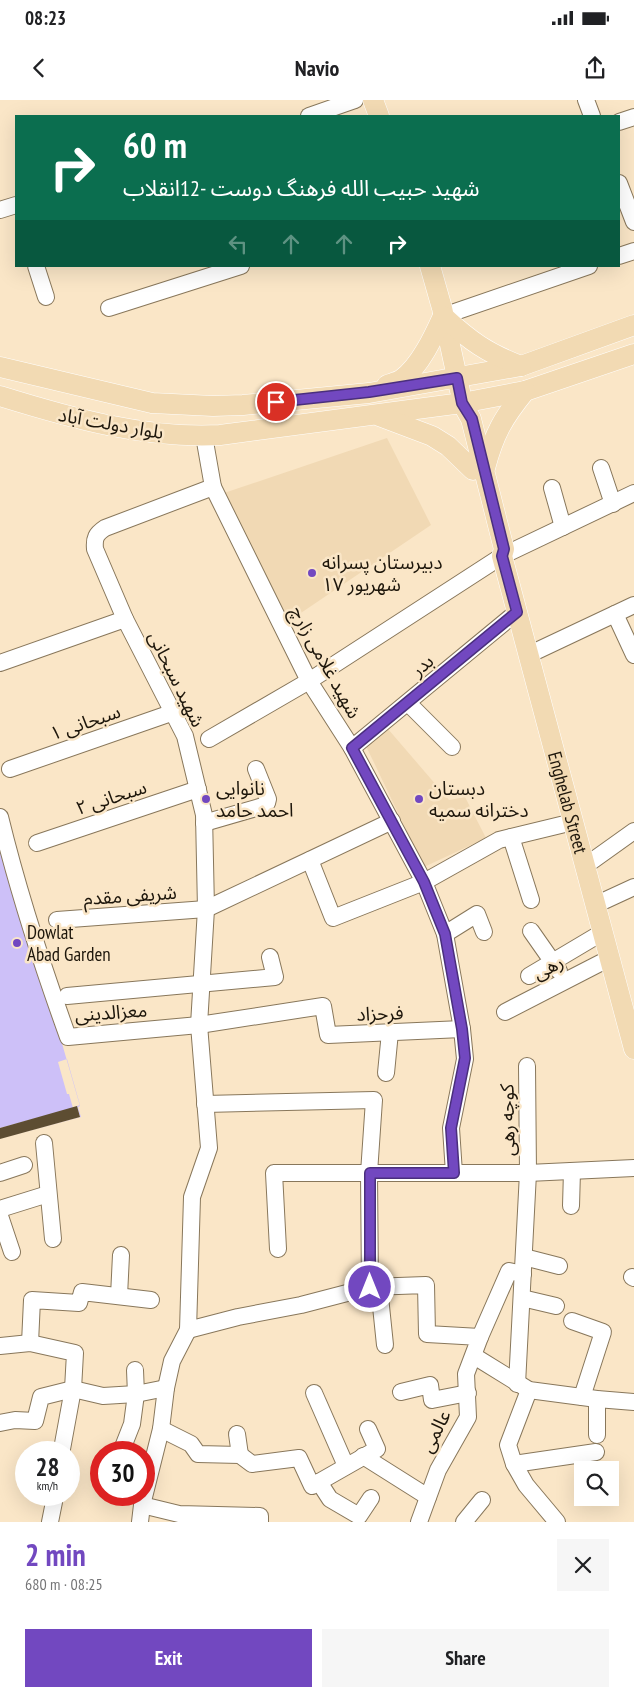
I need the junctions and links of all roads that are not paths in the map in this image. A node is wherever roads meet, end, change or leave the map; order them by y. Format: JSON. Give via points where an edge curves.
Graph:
{"nodes":[{"id":1,"x":355,"y":100,"type":"edge"},
{"id":2,"x":373,"y":100,"type":"edge"},
{"id":3,"x":586,"y":100,"type":"edge"},
{"id":4,"x":312,"y":115,"type":"edge"},
{"id":5,"x":379,"y":115,"type":"edge"},
{"id":6,"x":592,"y":115,"type":"edge"},
{"id":7,"x":634,"y":117,"type":"edge"},
{"id":8,"x":620,"y":122,"type":"edge"},
{"id":9,"x":623,"y":189,"type":"edge"},
{"id":10,"x":15,"y":206,"type":"edge"},
{"id":11,"x":0,"y":210,"type":"edge"},
{"id":12,"x":634,"y":222,"type":"edge"},
{"id":13,"x":634,"y":251,"type":"edge"},
{"id":14,"x":620,"y":256,"type":"edge"},
{"id":15,"x":36,"y":267,"type":"edge"},
{"id":16,"x":238,"y":267,"type":"edge"},
{"id":17,"x":430,"y":267,"type":"edge"},
{"id":18,"x":586,"y":267,"type":"edge"},
{"id":19,"x":46,"y":297,"type":"dead end"},
{"id":20,"x":109,"y":308,"type":"dead end"},
{"id":21,"x":444,"y":316,"type":"junction"},
{"id":22,"x":634,"y":325,"type":"edge"},
{"id":23,"x":634,"y":354,"type":"edge"},
{"id":24,"x":521,"y":366,"type":"junction"},
{"id":25,"x":0,"y":367,"type":"edge"},
{"id":26,"x":457,"y":378,"type":"junction"},
{"id":27,"x":525,"y":391,"type":"junction"},
{"id":28,"x":369,"y":392,"type":"junction"},
{"id":29,"x":0,"y":396,"type":"edge"},
{"id":30,"x":462,"y":403,"type":"junction"},
{"id":31,"x":213,"y":406,"type":"junction"},
{"id":32,"x":375,"y":414,"type":"junction"},
{"id":33,"x":212,"y":436,"type":"junction"},
{"id":34,"x":601,"y":468,"type":"dead end"},
{"id":35,"x":478,"y":470,"type":"junction"},
{"id":36,"x":213,"y":487,"type":"junction"},
{"id":37,"x":552,"y":488,"type":"dead end"},
{"id":38,"x":634,"y":493,"type":"edge"},
{"id":39,"x":613,"y":504,"type":"junction"},
{"id":40,"x":563,"y":527,"type":"junction"},
{"id":41,"x":502,"y":556,"type":"junction"},
{"id":42,"x":634,"y":605,"type":"edge"},
{"id":43,"x":517,"y":612,"type":"junction"},
{"id":44,"x":615,"y":614,"type":"junction"},
{"id":45,"x":125,"y":619,"type":"junction"},
{"id":46,"x":528,"y":655,"type":"junction"},
{"id":47,"x":634,"y":655,"type":"edge"},
{"id":48,"x":0,"y":663,"type":"edge"},
{"id":49,"x":309,"y":681,"type":"junction"},
{"id":50,"x":408,"y":702,"type":"junction"},
{"id":51,"x":174,"y":712,"type":"junction"},
{"id":52,"x":209,"y":738,"type":"dead end"},
{"id":53,"x":452,"y":747,"type":"dead end"},
{"id":54,"x":352,"y":748,"type":"junction"},
{"id":55,"x":10,"y":769,"type":"dead end"},
{"id":56,"x":256,"y":769,"type":"dead end"},
{"id":57,"x":198,"y":789,"type":"junction"},
{"id":58,"x":0,"y":817,"type":"edge"},
{"id":59,"x":392,"y":821,"type":"junction"},
{"id":60,"x":573,"y":822,"type":"junction"},
{"id":61,"x":204,"y":823,"type":"junction"},
{"id":62,"x":634,"y":831,"type":"edge"},
{"id":63,"x":512,"y":837,"type":"junction"},
{"id":64,"x":36,"y":843,"type":"dead end"},
{"id":65,"x":310,"y":860,"type":"junction"},
{"id":66,"x":585,"y":866,"type":"junction"},
{"id":67,"x":424,"y":882,"type":"junction"},
{"id":68,"x":634,"y":887,"type":"edge"},
{"id":69,"x":531,"y":900,"type":"dead end"},
{"id":70,"x":595,"y":905,"type":"junction"},
{"id":71,"x":206,"y":909,"type":"junction"},
{"id":72,"x":58,"y":920,"type":"dead end"},
{"id":73,"x":531,"y":931,"type":"dead end"},
{"id":74,"x":484,"y":932,"type":"dead end"},
{"id":75,"x":603,"y":932,"type":"junction"},
{"id":76,"x":445,"y":934,"type":"junction"},
{"id":77,"x":270,"y":957,"type":"dead end"},
{"id":78,"x":610,"y":958,"type":"junction"},
{"id":79,"x":553,"y":962,"type":"junction"},
{"id":80,"x":529,"y":976,"type":"dead end"},
{"id":81,"x":566,"y":981,"type":"junction"},
{"id":82,"x":202,"y":983,"type":"junction"},
{"id":83,"x":67,"y":996,"type":"dead end"},
{"id":84,"x":323,"y":1006,"type":"joint"},
{"id":85,"x":505,"y":1012,"type":"dead end"},
{"id":86,"x":630,"y":1013,"type":"edge"},
{"id":87,"x":198,"y":1025,"type":"junction"},
{"id":88,"x":462,"y":1029,"type":"junction"},
{"id":89,"x":390,"y":1032,"type":"junction"},
{"id":90,"x":634,"y":1050,"type":"edge"},
{"id":91,"x":526,"y":1066,"type":"dead end"},
{"id":92,"x":386,"y":1073,"type":"dead end"},
{"id":93,"x":205,"y":1104,"type":"junction"},
{"id":94,"x":44,"y":1143,"type":"dead end"},
{"id":95,"x":24,"y":1165,"type":"dead end"},
{"id":96,"x":634,"y":1168,"type":"edge"},
{"id":97,"x":572,"y":1171,"type":"junction"},
{"id":98,"x":0,"y":1173,"type":"edge"},
{"id":99,"x":370,"y":1173,"type":"junction"},
{"id":100,"x":454,"y":1173,"type":"junction"},
{"id":101,"x":528,"y":1173,"type":"junction"},
{"id":102,"x":48,"y":1194,"type":"junction"},
{"id":103,"x":571,"y":1206,"type":"dead end"},
{"id":104,"x":0,"y":1209,"type":"edge"},
{"id":105,"x":1,"y":1225,"type":"edge"},
{"id":106,"x":53,"y":1239,"type":"dead end"},
{"id":107,"x":278,"y":1249,"type":"dead end"},
{"id":108,"x":12,"y":1252,"type":"dead end"},
{"id":109,"x":121,"y":1255,"type":"dead end"},
{"id":110,"x":524,"y":1257,"type":"junction"},
{"id":111,"x":559,"y":1266,"type":"dead end"},
{"id":112,"x":523,"y":1274,"type":"junction"},
{"id":113,"x":375,"y":1287,"type":"junction"},
{"id":114,"x":119,"y":1296,"type":"junction"},
{"id":115,"x":522,"y":1298,"type":"junction"},
{"id":116,"x":152,"y":1300,"type":"dead end"},
{"id":117,"x":556,"y":1306,"type":"dead end"},
{"id":118,"x":572,"y":1321,"type":"dead end"},
{"id":119,"x":188,"y":1330,"type":"junction"},
{"id":120,"x":480,"y":1337,"type":"junction"},
{"id":121,"x":30,"y":1343,"type":"junction"},
{"id":122,"x":385,"y":1344,"type":"dead end"},
{"id":123,"x":0,"y":1346,"type":"edge"},
{"id":124,"x":474,"y":1356,"type":"junction"},
{"id":125,"x":135,"y":1370,"type":"dead end"},
{"id":126,"x":523,"y":1387,"type":"junction"},
{"id":127,"x":166,"y":1388,"type":"junction"},
{"id":128,"x":73,"y":1389,"type":"junction"},
{"id":129,"x":401,"y":1392,"type":"dead end"},
{"id":130,"x":314,"y":1393,"type":"dead end"},
{"id":131,"x":468,"y":1393,"type":"junction"},
{"id":132,"x":136,"y":1394,"type":"junction"},
{"id":133,"x":589,"y":1398,"type":"junction"},
{"id":134,"x":634,"y":1402,"type":"edge"},
{"id":135,"x":0,"y":1423,"type":"edge"},
{"id":136,"x":368,"y":1428,"type":"dead end"},
{"id":137,"x":161,"y":1429,"type":"junction"},
{"id":138,"x":237,"y":1434,"type":"dead end"},
{"id":139,"x":597,"y":1435,"type":"dead end"},
{"id":140,"x":63,"y":1441,"type":"edge"},
{"id":141,"x":125,"y":1441,"type":"edge"},
{"id":142,"x":596,"y":1452,"type":"dead end"},
{"id":143,"x":155,"y":1453,"type":"edge"},
{"id":144,"x":240,"y":1455,"type":"junction"},
{"id":145,"x":363,"y":1456,"type":"junction"},
{"id":146,"x":514,"y":1464,"type":"junction"},
{"id":147,"x":346,"y":1466,"type":"junction"},
{"id":148,"x":319,"y":1482,"type":"junction"},
{"id":149,"x":428,"y":1497,"type":"junction"},
{"id":150,"x":371,"y":1498,"type":"dead end"},
{"id":151,"x":482,"y":1500,"type":"dead end"},
{"id":152,"x":53,"y":1506,"type":"edge"},
{"id":153,"x":142,"y":1506,"type":"edge"},
{"id":154,"x":146,"y":1506,"type":"edge"},
{"id":155,"x":212,"y":1518,"type":"edge"},
{"id":156,"x":50,"y":1522,"type":"edge"},
{"id":157,"x":140,"y":1522,"type":"edge"},
{"id":158,"x":260,"y":1522,"type":"edge"},
{"id":159,"x":419,"y":1522,"type":"edge"},
{"id":160,"x":464,"y":1522,"type":"edge"},
{"id":161,"x":557,"y":1522,"type":"edge"}],
"edges":[{"from":1,"to":4,"type":"street"},
{"from":2,"to":5,"type":"main road"},
{"from":3,"to":6,"type":"street"},
{"from":7,"to":8,"type":"street"},
{"from":9,"to":12,"type":"street"},
{"from":10,"to":11,"type":"street"},
{"from":13,"to":14,"type":"street"},
{"from":15,"to":19,"type":"street"},
{"from":16,"to":20,"type":"street"},
{"from":17,"to":21,"type":"main road","name":"Enghelab Street"},
{"from":18,"to":21,"type":"street"},
{"from":21,"to":24,"type":"main road","via":[[465,337],[495,356]]},
{"from":21,"to":26,"type":"main road","name":"Enghelab Street"},
{"from":21,"to":28,"type":"main road","via":[[413,368],[402,379]]},
{"from":22,"to":24,"type":"main road","name":"بلوار دولت آباد"},
{"from":23,"to":27,"type":"main road","name":"بلوار دولت آباد"},
{"from":24,"to":26,"type":"main road","name":"بلوار دولت آباد"},
{"from":25,"to":31,"type":"main road","name":"بلوار دولت آباد","via":[[152,403]]},
{"from":26,"to":28,"type":"main road","name":"بلوار دولت آباد"},
{"from":26,"to":30,"type":"main road","name":"Enghelab Street"},
{"from":27,"to":30,"type":"main road","name":"بلوار دولت آباد"},
{"from":27,"to":35,"type":"main road","via":[[507,412]]},
{"from":28,"to":31,"type":"main road","name":"بلوار دولت آباد"},
{"from":29,"to":33,"type":"main road","name":"بلوار دولت آباد","via":[[56,413],[140,432]]},
{"from":30,"to":32,"type":"main road","name":"بلوار دولت آباد"},
{"from":30,"to":35,"type":"main road","name":"Enghelab Street","via":[[472,419]]},
{"from":31,"to":33,"type":"main road","via":[[224,412],[229,422],[228,427]]},
{"from":32,"to":33,"type":"main road","name":"بلوار دولت آباد"},
{"from":32,"to":35,"type":"main road","via":[[432,436]]},
{"from":33,"to":36,"type":"street"},
{"from":34,"to":39,"type":"street"},
{"from":35,"to":41,"type":"main road","name":"Enghelab Street","via":[[504,549]]},
{"from":36,"to":45,"type":"street","name":"شهید سبحانی","via":[[97,533],[94,540],[96,549]]},
{"from":36,"to":49,"type":"street","name":"شهید غلامی زارچ"},
{"from":37,"to":40,"type":"street"},
{"from":38,"to":39,"type":"street"},
{"from":39,"to":40,"type":"street"},
{"from":40,"to":41,"type":"street"},
{"from":41,"to":43,"type":"main road","name":"Enghelab Street"},
{"from":41,"to":49,"type":"street"},
{"from":42,"to":44,"type":"street"},
{"from":43,"to":46,"type":"main road","name":"Enghelab Street"},
{"from":43,"to":50,"type":"street","name":"بدر"},
{"from":44,"to":46,"type":"street"},
{"from":44,"to":47,"type":"street"},
{"from":45,"to":48,"type":"street"},
{"from":45,"to":51,"type":"street","name":"شهید سبحانی"},
{"from":46,"to":60,"type":"main road","name":"Enghelab Street"},
{"from":49,"to":52,"type":"street"},
{"from":49,"to":54,"type":"street","name":"شهید غلامی زارچ"},
{"from":50,"to":53,"type":"street"},
{"from":50,"to":54,"type":"street","name":"بدر"},
{"from":51,"to":55,"type":"street","name":"سبحانی ۱"},
{"from":51,"to":57,"type":"street","name":"شهید سبحانی","via":[[185,736]]},
{"from":54,"to":59,"type":"street","name":"شهید غلامی زارچ"},
{"from":56,"to":61,"type":"street","via":[[267,803]]},
{"from":57,"to":61,"type":"street","name":"شهید سبحانی"},
{"from":57,"to":64,"type":"street","name":"سبحانی ۲"},
{"from":58,"to":87,"type":"street","name":"معزالدینی","via":[[13,868],[68,1037]]},
{"from":59,"to":65,"type":"street"},
{"from":59,"to":67,"type":"street","name":"شهید غلامی زارچ"},
{"from":60,"to":63,"type":"street"},
{"from":60,"to":66,"type":"main road","name":"Enghelab Street"},
{"from":61,"to":71,"type":"street","name":"شهید سبحانی"},
{"from":62,"to":66,"type":"street"},
{"from":63,"to":67,"type":"street","via":[[499,840]]},
{"from":63,"to":69,"type":"street"},
{"from":65,"to":67,"type":"street","via":[[333,918]]},
{"from":65,"to":71,"type":"street"},
{"from":66,"to":70,"type":"main road","name":"Enghelab Street"},
{"from":67,"to":76,"type":"street","name":"شهید غلامی زارچ"},
{"from":68,"to":70,"type":"street"},
{"from":70,"to":75,"type":"main road","name":"Enghelab Street"},
{"from":71,"to":72,"type":"street","name":"شریفی مقدم"},
{"from":71,"to":82,"type":"street","name":"شهید سبحانی"},
{"from":73,"to":79,"type":"street"},
{"from":74,"to":76,"type":"street","via":[[477,914]]},
{"from":75,"to":78,"type":"main road","name":"Enghelab Street"},
{"from":75,"to":79,"type":"street"},
{"from":76,"to":88,"type":"street","name":"شهید غلامی زارچ"},
{"from":77,"to":82,"type":"street","via":[[275,977]]},
{"from":78,"to":81,"type":"street","name":"رهی"},
{"from":78,"to":86,"type":"main road","name":"Enghelab Street"},
{"from":79,"to":80,"type":"street"},
{"from":79,"to":81,"type":"street"},
{"from":81,"to":85,"type":"street","name":"رهی"},
{"from":82,"to":83,"type":"street"},
{"from":82,"to":87,"type":"street","name":"شهید سبحانی"},
{"from":84,"to":87,"type":"street","name":"معزالدینی"},
{"from":84,"to":89,"type":"street","name":"فرحزاد","via":[[328,1035]]},
{"from":86,"to":90,"type":"main road","name":"Enghelab Street"},
{"from":87,"to":93,"type":"street","name":"شهید سبحانی"},
{"from":88,"to":89,"type":"street","name":"فرحزاد"},
{"from":88,"to":100,"type":"street","name":"شهید غلامی زارچ","via":[[465,1058],[451,1128]]},
{"from":89,"to":92,"type":"street"},
{"from":91,"to":101,"type":"street","name":"کوچه رهی"},
{"from":93,"to":99,"type":"street","via":[[374,1100]]},
{"from":93,"to":119,"type":"street","name":"شهید سبحانی","via":[[209,1148],[192,1197]]},
{"from":94,"to":102,"type":"street"},
{"from":95,"to":98,"type":"street"},
{"from":96,"to":97,"type":"street"},
{"from":97,"to":101,"type":"street"},
{"from":97,"to":103,"type":"street"},
{"from":99,"to":100,"type":"street"},
{"from":99,"to":107,"type":"street","via":[[274,1173]]},
{"from":99,"to":113,"type":"street"},
{"from":100,"to":101,"type":"street"},
{"from":101,"to":110,"type":"street","name":"کوچه رهی"},
{"from":102,"to":104,"type":"street"},
{"from":102,"to":106,"type":"street"},
{"from":105,"to":108,"type":"street"},
{"from":109,"to":114,"type":"street"},
{"from":110,"to":111,"type":"street"},
{"from":110,"to":112,"type":"street","name":"کوچه رهی"},
{"from":112,"to":115,"type":"street","name":"کوچه رهی"},
{"from":112,"to":120,"type":"street","name":"عالمی","via":[[509,1271]]},
{"from":113,"to":119,"type":"street"},
{"from":113,"to":120,"type":"street","via":[[426,1285],[427,1334]]},
{"from":113,"to":122,"type":"street"},
{"from":114,"to":116,"type":"street"},
{"from":114,"to":121,"type":"street","via":[[82,1292],[79,1303],[32,1300]]},
{"from":115,"to":117,"type":"street"},
{"from":115,"to":126,"type":"street","name":"کوچه رهی"},
{"from":118,"to":133,"type":"street","via":[[603,1332]]},
{"from":119,"to":127,"type":"street","via":[[172,1362]]},
{"from":120,"to":124,"type":"street","name":"عالمی"},
{"from":121,"to":123,"type":"street"},
{"from":121,"to":128,"type":"street","via":[[75,1353]]},
{"from":124,"to":126,"type":"street"},
{"from":124,"to":131,"type":"street","name":"عالمی","via":[[466,1374]]},
{"from":125,"to":132,"type":"street"},
{"from":126,"to":133,"type":"street"},
{"from":126,"to":146,"type":"street","name":"کوچه رهی","via":[[508,1444]]},
{"from":127,"to":132,"type":"street"},
{"from":127,"to":137,"type":"street"},
{"from":128,"to":132,"type":"street","via":[[103,1396]]},
{"from":128,"to":135,"type":"street","via":[[41,1396],[35,1421]]},
{"from":128,"to":140,"type":"street"},
{"from":129,"to":131,"type":"street","via":[[430,1385],[432,1400]]},
{"from":130,"to":147,"type":"street"},
{"from":131,"to":149,"type":"street","name":"عالمی","via":[[468,1417],[438,1470]]},
{"from":132,"to":141,"type":"street","via":[[132,1424]]},
{"from":133,"to":134,"type":"street"},
{"from":133,"to":139,"type":"street"},
{"from":136,"to":145,"type":"street","via":[[377,1449]]},
{"from":137,"to":143,"type":"street"},
{"from":137,"to":144,"type":"street","via":[[191,1444],[198,1454]]},
{"from":138,"to":144,"type":"street"},
{"from":142,"to":146,"type":"street"},
{"from":144,"to":148,"type":"street","via":[[252,1464],[299,1458],[312,1486]]},
{"from":145,"to":147,"type":"street"},
{"from":145,"to":149,"type":"street"},
{"from":146,"to":161,"type":"street","name":"کوچه رهی","via":[[526,1485]]},
{"from":147,"to":148,"type":"street"},
{"from":148,"to":150,"type":"street","via":[[330,1499],[359,1516]]},
{"from":149,"to":159,"type":"street","name":"عالمی"},
{"from":151,"to":160,"type":"street"},
{"from":152,"to":156,"type":"street"},
{"from":153,"to":157,"type":"street"},
{"from":154,"to":155,"type":"street"},
{"from":155,"to":158,"type":"street","via":[[260,1516]]}]}
